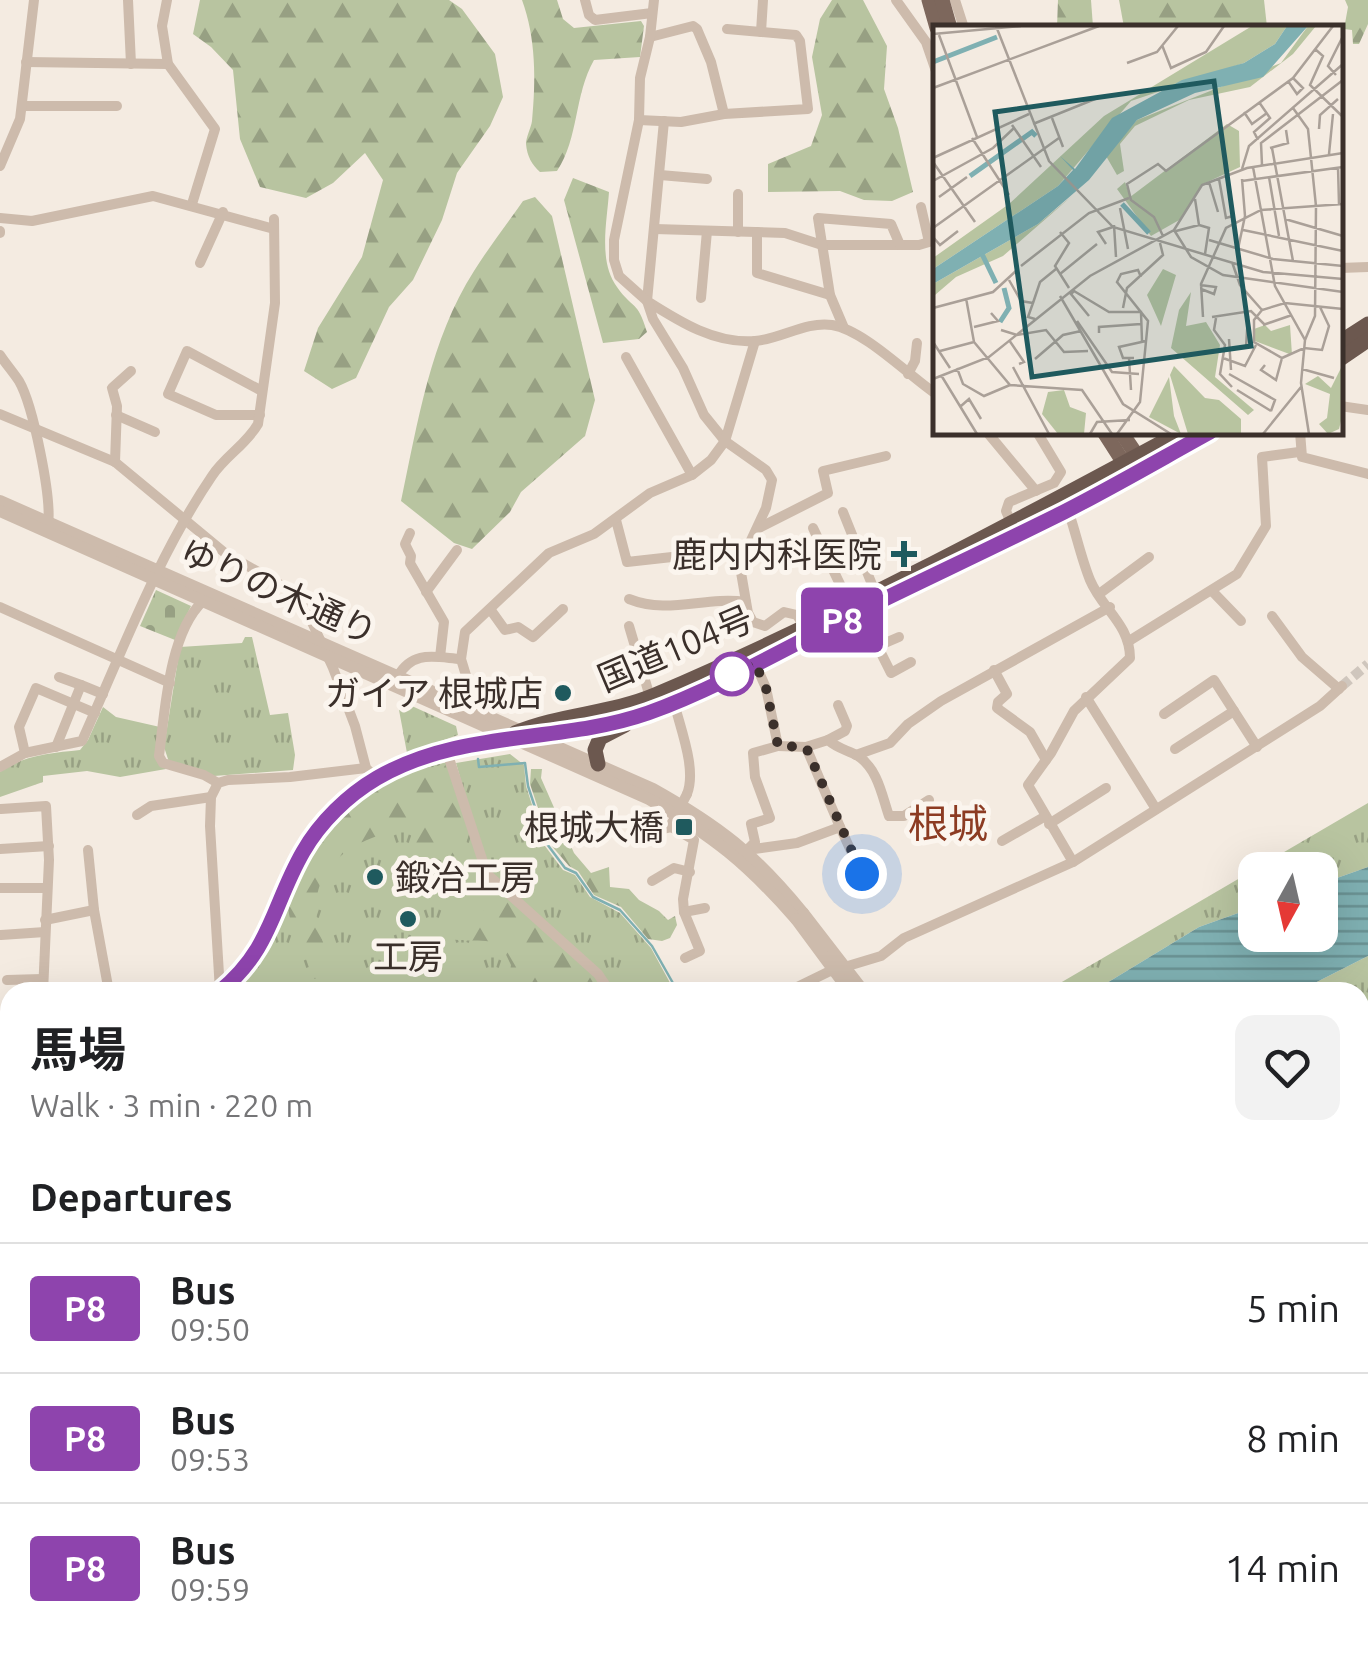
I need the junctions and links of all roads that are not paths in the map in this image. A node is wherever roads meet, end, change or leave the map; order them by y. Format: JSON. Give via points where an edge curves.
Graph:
{"nodes":[{"id":1,"x":34,"y":0,"type":"edge"},
{"id":2,"x":128,"y":0,"type":"edge"},
{"id":3,"x":167,"y":0,"type":"edge"},
{"id":4,"x":585,"y":0,"type":"edge"},
{"id":5,"x":654,"y":0,"type":"edge"},
{"id":6,"x":763,"y":0,"type":"edge"},
{"id":7,"x":896,"y":0,"type":"edge"},
{"id":8,"x":929,"y":0,"type":"edge"},
{"id":9,"x":942,"y":0,"type":"edge"},
{"id":10,"x":955,"y":0,"type":"edge"},
{"id":11,"x":652,"y":13,"type":"junction"},
{"id":12,"x":936,"y":25,"type":"edge"},
{"id":13,"x":949,"y":25,"type":"edge"},
{"id":14,"x":963,"y":25,"type":"edge"},
{"id":15,"x":727,"y":29,"type":"dead end"},
{"id":16,"x":761,"y":32,"type":"junction"},
{"id":17,"x":650,"y":37,"type":"junction"},
{"id":18,"x":26,"y":62,"type":"junction"},
{"id":19,"x":933,"y":62,"type":"edge"},
{"id":20,"x":131,"y":64,"type":"junction"},
{"id":21,"x":168,"y":64,"type":"junction"},
{"id":22,"x":22,"y":106,"type":"junction"},
{"id":23,"x":117,"y":106,"type":"dead end"},
{"id":24,"x":724,"y":114,"type":"junction"},
{"id":25,"x":639,"y":120,"type":"junction"},
{"id":26,"x":664,"y":121,"type":"junction"},
{"id":27,"x":0,"y":166,"type":"edge"},
{"id":28,"x":14,"y":170,"type":"dead end"},
{"id":29,"x":660,"y":175,"type":"junction"},
{"id":30,"x":706,"y":179,"type":"dead end"},
{"id":31,"x":738,"y":194,"type":"dead end"},
{"id":32,"x":192,"y":204,"type":"junction"},
{"id":33,"x":921,"y":207,"type":"dead end"},
{"id":34,"x":223,"y":212,"type":"junction"},
{"id":35,"x":0,"y":218,"type":"edge"},
{"id":36,"x":655,"y":229,"type":"junction"},
{"id":37,"x":707,"y":231,"type":"junction"},
{"id":38,"x":738,"y":232,"type":"junction"},
{"id":39,"x":757,"y":232,"type":"junction"},
{"id":40,"x":932,"y":243,"type":"edge"},
{"id":41,"x":822,"y":245,"type":"junction"},
{"id":42,"x":900,"y":245,"type":"junction"},
{"id":43,"x":200,"y":263,"type":"dead end"},
{"id":44,"x":1368,"y":267,"type":"edge"},
{"id":45,"x":1343,"y":268,"type":"edge"},
{"id":46,"x":830,"y":294,"type":"junction"},
{"id":47,"x":702,"y":298,"type":"dead end"},
{"id":48,"x":647,"y":301,"type":"junction"},
{"id":49,"x":1368,"y":324,"type":"edge"},
{"id":50,"x":844,"y":328,"type":"junction"},
{"id":51,"x":1343,"y":340,"type":"edge"},
{"id":52,"x":1368,"y":340,"type":"edge"},
{"id":53,"x":755,"y":341,"type":"junction"},
{"id":54,"x":917,"y":343,"type":"dead end"},
{"id":55,"x":0,"y":356,"type":"edge"},
{"id":56,"x":1343,"y":356,"type":"edge"},
{"id":57,"x":626,"y":357,"type":"dead end"},
{"id":58,"x":130,"y":371,"type":"dead end"},
{"id":59,"x":908,"y":374,"type":"junction"},
{"id":60,"x":262,"y":391,"type":"junction"},
{"id":61,"x":933,"y":392,"type":"edge"},
{"id":62,"x":1343,"y":406,"type":"edge"},
{"id":63,"x":1368,"y":410,"type":"edge"},
{"id":64,"x":0,"y":414,"type":"edge"},
{"id":65,"x":116,"y":415,"type":"junction"},
{"id":66,"x":260,"y":415,"type":"junction"},
{"id":67,"x":35,"y":429,"type":"junction"},
{"id":68,"x":155,"y":432,"type":"dead end"},
{"id":69,"x":989,"y":435,"type":"edge"},
{"id":70,"x":1039,"y":435,"type":"edge"},
{"id":71,"x":1107,"y":435,"type":"edge"},
{"id":72,"x":1122,"y":435,"type":"edge"},
{"id":73,"x":1178,"y":435,"type":"edge"},
{"id":74,"x":1203,"y":435,"type":"edge"},
{"id":75,"x":1300,"y":435,"type":"edge"},
{"id":76,"x":724,"y":441,"type":"junction"},
{"id":77,"x":1299,"y":452,"type":"junction"},
{"id":78,"x":886,"y":456,"type":"dead end"},
{"id":79,"x":115,"y":462,"type":"junction"},
{"id":80,"x":1135,"y":465,"type":"junction"},
{"id":81,"x":1368,"y":474,"type":"edge"},
{"id":82,"x":692,"y":475,"type":"junction"},
{"id":83,"x":1036,"y":491,"type":"junction"},
{"id":84,"x":0,"y":502,"type":"edge"},
{"id":85,"x":1068,"y":510,"type":"junction"},
{"id":86,"x":0,"y":511,"type":"edge"},
{"id":87,"x":842,"y":512,"type":"dead end"},
{"id":88,"x":616,"y":520,"type":"junction"},
{"id":89,"x":184,"y":522,"type":"junction"},
{"id":90,"x":48,"y":527,"type":"junction"},
{"id":91,"x":756,"y":528,"type":"junction"},
{"id":92,"x":814,"y":528,"type":"dead end"},
{"id":93,"x":1014,"y":529,"type":"junction"},
{"id":94,"x":410,"y":533,"type":"dead end"},
{"id":95,"x":457,"y":550,"type":"dead end"},
{"id":96,"x":738,"y":555,"type":"junction"},
{"id":97,"x":1149,"y":556,"type":"dead end"},
{"id":98,"x":157,"y":575,"type":"junction"},
{"id":99,"x":426,"y":592,"type":"junction"},
{"id":100,"x":875,"y":592,"type":"junction"},
{"id":101,"x":1213,"y":592,"type":"junction"},
{"id":102,"x":1099,"y":594,"type":"junction"},
{"id":103,"x":629,"y":599,"type":"dead end"},
{"id":104,"x":203,"y":601,"type":"junction"},
{"id":105,"x":746,"y":602,"type":"junction"},
{"id":106,"x":0,"y":607,"type":"edge"},
{"id":107,"x":854,"y":607,"type":"junction"},
{"id":108,"x":1110,"y":607,"type":"junction"},
{"id":109,"x":490,"y":609,"type":"junction"},
{"id":110,"x":564,"y":610,"type":"dead end"},
{"id":111,"x":1272,"y":616,"type":"dead end"},
{"id":112,"x":1240,"y":621,"type":"dead end"},
{"id":113,"x":629,"y":626,"type":"dead end"},
{"id":114,"x":807,"y":631,"type":"junction"},
{"id":115,"x":899,"y":637,"type":"dead end"},
{"id":116,"x":318,"y":641,"type":"junction"},
{"id":117,"x":1129,"y":642,"type":"junction"},
{"id":118,"x":878,"y":646,"type":"junction"},
{"id":119,"x":327,"y":656,"type":"junction"},
{"id":120,"x":440,"y":657,"type":"junction"},
{"id":121,"x":461,"y":659,"type":"junction"},
{"id":122,"x":118,"y":660,"type":"junction"},
{"id":123,"x":911,"y":662,"type":"dead end"},
{"id":124,"x":755,"y":663,"type":"junction"},
{"id":125,"x":994,"y":670,"type":"junction"},
{"id":126,"x":60,"y":676,"type":"dead end"},
{"id":127,"x":398,"y":676,"type":"junction"},
{"id":128,"x":170,"y":682,"type":"junction"},
{"id":129,"x":80,"y":685,"type":"junction"},
{"id":130,"x":104,"y":694,"type":"junction"},
{"id":131,"x":1086,"y":696,"type":"junction"},
{"id":132,"x":674,"y":702,"type":"junction"},
{"id":133,"x":73,"y":703,"type":"junction"},
{"id":134,"x":838,"y":704,"type":"dead end"},
{"id":135,"x":648,"y":705,"type":"junction"},
{"id":136,"x":468,"y":706,"type":"junction"},
{"id":137,"x":1234,"y":711,"type":"junction"},
{"id":138,"x":95,"y":713,"type":"junction"},
{"id":139,"x":1164,"y":714,"type":"dead end"},
{"id":140,"x":520,"y":735,"type":"junction"},
{"id":141,"x":828,"y":740,"type":"junction"},
{"id":142,"x":56,"y":746,"type":"junction"},
{"id":143,"x":778,"y":746,"type":"junction"},
{"id":144,"x":806,"y":747,"type":"junction"},
{"id":145,"x":1257,"y":747,"type":"junction"},
{"id":146,"x":446,"y":749,"type":"junction"},
{"id":147,"x":1175,"y":749,"type":"dead end"},
{"id":148,"x":25,"y":753,"type":"junction"},
{"id":149,"x":856,"y":754,"type":"junction"},
{"id":150,"x":1046,"y":760,"type":"junction"},
{"id":151,"x":598,"y":764,"type":"junction"},
{"id":152,"x":0,"y":767,"type":"edge"},
{"id":153,"x":371,"y":773,"type":"junction"},
{"id":154,"x":218,"y":783,"type":"junction"},
{"id":155,"x":1106,"y":788,"type":"dead end"},
{"id":156,"x":211,"y":796,"type":"junction"},
{"id":157,"x":929,"y":800,"type":"dead end"},
{"id":158,"x":1,"y":808,"type":"edge"},
{"id":159,"x":1156,"y":809,"type":"junction"},
{"id":160,"x":137,"y":815,"type":"dead end"},
{"id":161,"x":1046,"y":821,"type":"junction"},
{"id":162,"x":671,"y":825,"type":"junction"},
{"id":163,"x":840,"y":827,"type":"junction"},
{"id":164,"x":650,"y":832,"type":"dead end"},
{"id":165,"x":1002,"y":840,"type":"dead end"},
{"id":166,"x":48,"y":846,"type":"junction"},
{"id":167,"x":0,"y":849,"type":"edge"},
{"id":168,"x":88,"y":850,"type":"dead end"},
{"id":169,"x":743,"y":854,"type":"junction"},
{"id":170,"x":1073,"y":862,"type":"junction"},
{"id":171,"x":690,"y":872,"type":"junction"},
{"id":172,"x":862,"y":874,"type":"dead end"},
{"id":173,"x":652,"y":881,"type":"dead end"},
{"id":174,"x":0,"y":888,"type":"edge"},
{"id":175,"x":45,"y":888,"type":"junction"},
{"id":176,"x":706,"y":908,"type":"dead end"},
{"id":177,"x":94,"y":910,"type":"junction"},
{"id":178,"x":684,"y":912,"type":"junction"},
{"id":179,"x":800,"y":916,"type":"junction"},
{"id":180,"x":45,"y":926,"type":"junction"},
{"id":181,"x":0,"y":935,"type":"edge"},
{"id":182,"x":685,"y":958,"type":"dead end"},
{"id":183,"x":42,"y":979,"type":"junction"},
{"id":184,"x":6,"y":980,"type":"dead end"},
{"id":185,"x":42,"y":982,"type":"edge"},
{"id":186,"x":107,"y":982,"type":"edge"},
{"id":187,"x":218,"y":982,"type":"edge"},
{"id":188,"x":229,"y":982,"type":"edge"},
{"id":189,"x":603,"y":982,"type":"edge"},
{"id":190,"x":808,"y":982,"type":"edge"},
{"id":191,"x":843,"y":982,"type":"edge"},
{"id":192,"x":856,"y":982,"type":"edge"}],
"edges":[{"from":1,"to":18,"type":"street"},
{"from":2,"to":20,"type":"street"},
{"from":3,"to":21,"type":"street","via":[[162,26]]},
{"from":4,"to":11,"type":"street","via":[[595,20]]},
{"from":5,"to":11,"type":"street"},
{"from":6,"to":16,"type":"street"},
{"from":7,"to":19,"type":"street"},
{"from":8,"to":12,"type":"main road"},
{"from":9,"to":13,"type":"main road"},
{"from":10,"to":14,"type":"street"},
{"from":11,"to":17,"type":"street"},
{"from":15,"to":16,"type":"street"},
{"from":16,"to":24,"type":"street","via":[[800,40],[808,109]]},
{"from":17,"to":24,"type":"street","via":[[697,29]]},
{"from":17,"to":25,"type":"street"},
{"from":18,"to":20,"type":"street"},
{"from":18,"to":22,"type":"street"},
{"from":20,"to":21,"type":"street"},
{"from":21,"to":32,"type":"street","via":[[214,129]]},
{"from":22,"to":23,"type":"street"},
{"from":22,"to":27,"type":"street"},
{"from":24,"to":26,"type":"street"},
{"from":25,"to":26,"type":"street"},
{"from":25,"to":48,"type":"street","via":[[614,260],[620,276]]},
{"from":26,"to":29,"type":"street"},
{"from":27,"to":28,"type":"street"},
{"from":29,"to":30,"type":"street"},
{"from":29,"to":36,"type":"street"},
{"from":31,"to":38,"type":"street"},
{"from":32,"to":34,"type":"street"},
{"from":32,"to":35,"type":"street","via":[[144,196],[32,222]]},
{"from":33,"to":40,"type":"street"},
{"from":34,"to":43,"type":"street"},
{"from":34,"to":60,"type":"street","via":[[274,224],[275,303]]},
{"from":36,"to":37,"type":"street"},
{"from":36,"to":48,"type":"street"},
{"from":37,"to":38,"type":"street"},
{"from":37,"to":47,"type":"street"},
{"from":38,"to":39,"type":"street"},
{"from":39,"to":41,"type":"street"},
{"from":39,"to":46,"type":"street","via":[[757,273]]},
{"from":40,"to":42,"type":"street"},
{"from":41,"to":42,"type":"street"},
{"from":41,"to":42,"type":"street","via":[[818,218],[891,224]]},
{"from":41,"to":46,"type":"street"},
{"from":44,"to":45,"type":"street"},
{"from":46,"to":50,"type":"street"},
{"from":48,"to":53,"type":"street","via":[[705,334]]},
{"from":48,"to":76,"type":"street"},
{"from":49,"to":51,"type":"highway"},
{"from":50,"to":53,"type":"street","via":[[819,324]]},
{"from":50,"to":59,"type":"street"},
{"from":52,"to":56,"type":"highway"},
{"from":53,"to":76,"type":"street"},
{"from":54,"to":59,"type":"street"},
{"from":55,"to":67,"type":"street","via":[[20,383]]},
{"from":57,"to":82,"type":"street"},
{"from":58,"to":65,"type":"street","via":[[112,388]]},
{"from":59,"to":61,"type":"street"},
{"from":60,"to":66,"type":"street"},
{"from":60,"to":66,"type":"street","via":[[187,352],[168,394],[216,415]]},
{"from":62,"to":63,"type":"street"},
{"from":64,"to":67,"type":"street"},
{"from":65,"to":68,"type":"street"},
{"from":65,"to":79,"type":"street"},
{"from":66,"to":89,"type":"street"},
{"from":67,"to":79,"type":"street"},
{"from":67,"to":90,"type":"street"},
{"from":69,"to":83,"type":"street"},
{"from":70,"to":83,"type":"street","via":[[1062,472]]},
{"from":71,"to":80,"type":"main road"},
{"from":72,"to":80,"type":"main road"},
{"from":73,"to":80,"type":"highway","name":"国道104号"},
{"from":74,"to":80,"type":"highway","name":"国道104号"},
{"from":75,"to":77,"type":"street"},
{"from":76,"to":82,"type":"street"},
{"from":76,"to":91,"type":"street","via":[[771,474]]},
{"from":77,"to":81,"type":"street","via":[[1308,461]]},
{"from":77,"to":101,"type":"street","via":[[1262,457],[1266,526],[1237,574]]},
{"from":78,"to":91,"type":"street","via":[[824,471],[828,494]]},
{"from":79,"to":89,"type":"street"},
{"from":80,"to":85,"type":"highway","name":"国道104号"},
{"from":80,"to":93,"type":"highway","name":"国道104号"},
{"from":82,"to":88,"type":"street","via":[[650,493]]},
{"from":83,"to":93,"type":"street","via":[[1009,502]]},
{"from":84,"to":90,"type":"street","name":"ゆりの木通り"},
{"from":85,"to":93,"type":"highway","name":"国道104号"},
{"from":85,"to":102,"type":"street"},
{"from":86,"to":90,"type":"street","name":"ゆりの木通り"},
{"from":87,"to":100,"type":"street"},
{"from":88,"to":96,"type":"street","via":[[627,562]]},
{"from":88,"to":109,"type":"street","via":[[549,553]]},
{"from":89,"to":98,"type":"street"},
{"from":89,"to":116,"type":"street","via":[[296,594]]},
{"from":90,"to":98,"type":"street","name":"ゆりの木通り"},
{"from":91,"to":96,"type":"street"},
{"from":92,"to":107,"type":"street"},
{"from":93,"to":100,"type":"highway","name":"国道104号"},
{"from":93,"to":107,"type":"highway","name":"国道104号"},
{"from":94,"to":99,"type":"street","via":[[410,564]]},
{"from":95,"to":99,"type":"street"},
{"from":96,"to":105,"type":"street"},
{"from":97,"to":102,"type":"street"},
{"from":98,"to":104,"type":"street","name":"ゆりの木通り"},
{"from":98,"to":116,"type":"street","name":"ゆりの木通り"},
{"from":98,"to":122,"type":"street"},
{"from":99,"to":120,"type":"street","via":[[444,622]]},
{"from":100,"to":107,"type":"highway","name":"国道104号"},
{"from":101,"to":112,"type":"street"},
{"from":101,"to":117,"type":"street"},
{"from":102,"to":108,"type":"street"},
{"from":103,"to":105,"type":"street","via":[[650,608]]},
{"from":104,"to":119,"type":"street","name":"ゆりの木通り"},
{"from":104,"to":128,"type":"street","via":[[179,638]]},
{"from":105,"to":114,"type":"street","via":[[753,622],[765,626],[784,612],[797,615]]},
{"from":106,"to":122,"type":"street"},
{"from":107,"to":114,"type":"highway","name":"国道104号"},
{"from":107,"to":118,"type":"street"},
{"from":108,"to":117,"type":"street"},
{"from":108,"to":125,"type":"street"},
{"from":109,"to":110,"type":"street","via":[[505,630],[518,627],[533,637]]},
{"from":109,"to":121,"type":"street","via":[[466,632]]},
{"from":111,"to":145,"type":"street","via":[[1302,657],[1341,688]]},
{"from":113,"to":135,"type":"street"},
{"from":114,"to":124,"type":"highway","name":"国道104号"},
{"from":114,"to":135,"type":"highway","name":"国道104号"},
{"from":115,"to":118,"type":"street"},
{"from":116,"to":119,"type":"street"},
{"from":116,"to":127,"type":"street","name":"ゆりの木通り"},
{"from":117,"to":131,"type":"street","via":[[1130,658]]},
{"from":118,"to":123,"type":"street","via":[[891,673]]},
{"from":119,"to":140,"type":"street","name":"ゆりの木通り"},
{"from":119,"to":153,"type":"street"},
{"from":120,"to":121,"type":"street"},
{"from":120,"to":127,"type":"street","via":[[406,662]]},
{"from":121,"to":136,"type":"street"},
{"from":122,"to":128,"type":"street"},
{"from":122,"to":130,"type":"street"},
{"from":124,"to":132,"type":"highway","name":"国道104号"},
{"from":124,"to":143,"type":"street"},
{"from":125,"to":149,"type":"street","via":[[908,724],[890,743]]},
{"from":125,"to":150,"type":"street","via":[[1007,694],[997,708],[1030,732]]},
{"from":126,"to":129,"type":"street"},
{"from":127,"to":136,"type":"street","name":"ゆりの木通り"},
{"from":128,"to":154,"type":"street","via":[[159,756]]},
{"from":129,"to":130,"type":"street"},
{"from":129,"to":133,"type":"street"},
{"from":130,"to":138,"type":"street"},
{"from":131,"to":150,"type":"street"},
{"from":131,"to":159,"type":"street"},
{"from":132,"to":135,"type":"highway","name":"国道104号"},
{"from":132,"to":162,"type":"street","bridge":true,"via":[[690,789]]},
{"from":133,"to":138,"type":"street"},
{"from":133,"to":142,"type":"street"},
{"from":133,"to":148,"type":"street","via":[[36,688],[19,727]]},
{"from":134,"to":141,"type":"street","via":[[847,726]]},
{"from":135,"to":140,"type":"highway","name":"国道104号"},
{"from":135,"to":151,"type":"highway","via":[[600,738]]},
{"from":136,"to":140,"type":"street","name":"ゆりの木通り"},
{"from":137,"to":139,"type":"street","via":[[1214,680]]},
{"from":137,"to":145,"type":"street"},
{"from":137,"to":147,"type":"street"},
{"from":138,"to":142,"type":"street","via":[[82,742]]},
{"from":140,"to":146,"type":"highway","name":"国道104号"},
{"from":140,"to":151,"type":"street"},
{"from":140,"to":169,"type":"street"},
{"from":141,"to":144,"type":"street"},
{"from":141,"to":149,"type":"street"},
{"from":142,"to":148,"type":"street"},
{"from":143,"to":144,"type":"street"},
{"from":143,"to":169,"type":"street","via":[[753,752],[770,818],[751,824],[755,842]]},
{"from":144,"to":163,"type":"street"},
{"from":145,"to":159,"type":"street"},
{"from":146,"to":153,"type":"highway","name":"国道104号"},
{"from":146,"to":189,"type":"street","via":[[488,874]]},
{"from":148,"to":152,"type":"street"},
{"from":149,"to":157,"type":"street","via":[[872,770],[889,816],[904,816]]},
{"from":150,"to":161,"type":"street","via":[[1028,784]]},
{"from":151,"to":169,"type":"street","via":[[697,814]]},
{"from":153,"to":154,"type":"street"},
{"from":153,"to":188,"type":"highway","name":"国道104号","via":[[319,828],[269,933]]},
{"from":154,"to":156,"type":"street"},
{"from":155,"to":161,"type":"street"},
{"from":156,"to":160,"type":"street","via":[[151,806]]},
{"from":156,"to":187,"type":"street"},
{"from":158,"to":166,"type":"street","via":[[46,806]]},
{"from":159,"to":170,"type":"street"},
{"from":161,"to":165,"type":"street"},
{"from":161,"to":170,"type":"street"},
{"from":162,"to":164,"type":"street"},
{"from":162,"to":171,"type":"street","via":[[694,840]]},
{"from":163,"to":169,"type":"street"},
{"from":163,"to":172,"type":"street"},
{"from":166,"to":167,"type":"street"},
{"from":166,"to":175,"type":"street"},
{"from":168,"to":177,"type":"street"},
{"from":169,"to":179,"type":"street"},
{"from":170,"to":190,"type":"street","via":[[904,938],[880,956]]},
{"from":171,"to":173,"type":"street","via":[[674,868]]},
{"from":171,"to":178,"type":"street"},
{"from":174,"to":175,"type":"street"},
{"from":175,"to":180,"type":"street"},
{"from":176,"to":178,"type":"street"},
{"from":177,"to":180,"type":"street"},
{"from":177,"to":186,"type":"street"},
{"from":178,"to":182,"type":"street","via":[[700,950]]},
{"from":179,"to":191,"type":"street","bridge":true},
{"from":179,"to":192,"type":"street","bridge":true},
{"from":180,"to":181,"type":"street"},
{"from":180,"to":183,"type":"street"},
{"from":183,"to":184,"type":"street"},
{"from":183,"to":185,"type":"street"}]}
